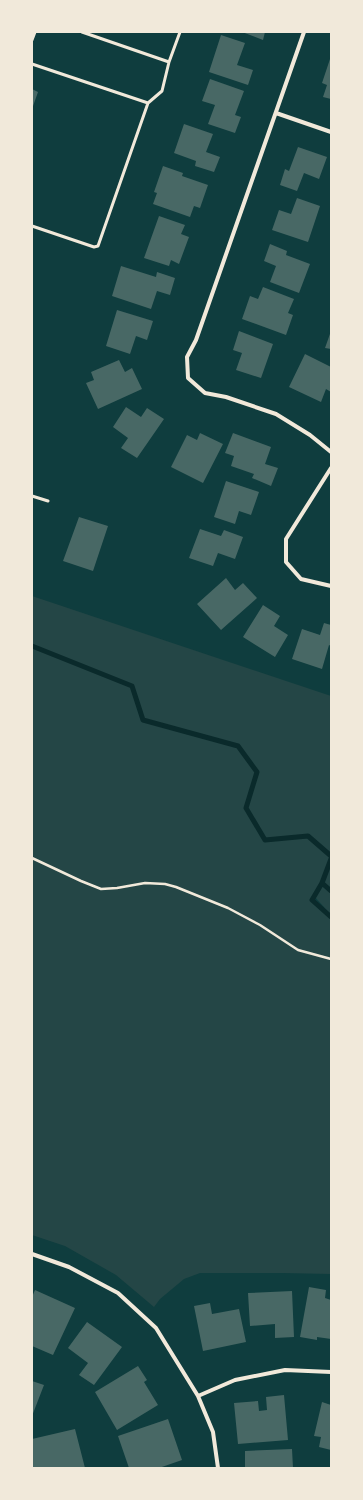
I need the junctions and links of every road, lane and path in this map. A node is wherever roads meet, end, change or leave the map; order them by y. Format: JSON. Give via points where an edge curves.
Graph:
{"nodes":[{"id":1,"x":35,"y":32,"type":"edge"},
{"id":2,"x":82,"y":32,"type":"edge"},
{"id":3,"x":180,"y":32,"type":"edge"},
{"id":4,"x":304,"y":32,"type":"edge"},
{"id":5,"x":32,"y":40,"type":"edge"},
{"id":6,"x":169,"y":62,"type":"junction"},
{"id":7,"x":32,"y":64,"type":"edge"},
{"id":8,"x":148,"y":103,"type":"junction"},
{"id":9,"x":276,"y":113,"type":"junction"},
{"id":10,"x":331,"y":132,"type":"edge"},
{"id":11,"x":32,"y":226,"type":"edge"},
{"id":12,"x":331,"y":452,"type":"edge"},
{"id":13,"x":331,"y":468,"type":"edge"},
{"id":14,"x":32,"y":496,"type":"edge"},
{"id":15,"x":48,"y":501,"type":"dead end"},
{"id":16,"x":331,"y":586,"type":"edge"},
{"id":17,"x":32,"y":858,"type":"edge"},
{"id":18,"x":331,"y":959,"type":"edge"},
{"id":19,"x":32,"y":1254,"type":"edge"},
{"id":20,"x":331,"y":1372,"type":"edge"},
{"id":21,"x":198,"y":1396,"type":"junction"},
{"id":22,"x":218,"y":1468,"type":"edge"}],
"edges":[{"from":1,"to":5,"type":"lane"},
{"from":2,"to":6,"type":"lane"},
{"from":3,"to":6,"type":"lane"},
{"from":4,"to":9,"type":"street"},
{"from":6,"to":8,"type":"lane","via":[[162,91]]},
{"from":7,"to":8,"type":"lane"},
{"from":8,"to":11,"type":"lane","via":[[98,246],[94,248]]},
{"from":9,"to":10,"type":"street"},
{"from":9,"to":12,"type":"street","via":[[188,357],[188,378],[205,393],[226,397],[276,414],[310,435]]},
{"from":13,"to":16,"type":"street","via":[[286,539],[286,562],[301,579]]},
{"from":14,"to":15,"type":"lane"},
{"from":17,"to":18,"type":"path","via":[[101,889],[145,883],[176,887],[228,908],[298,950]]},
{"from":19,"to":21,"type":"street","via":[[68,1267],[118,1293],[156,1328]]},
{"from":20,"to":21,"type":"street","via":[[285,1370],[235,1380]]},
{"from":21,"to":22,"type":"street","via":[[213,1432]]}]}
